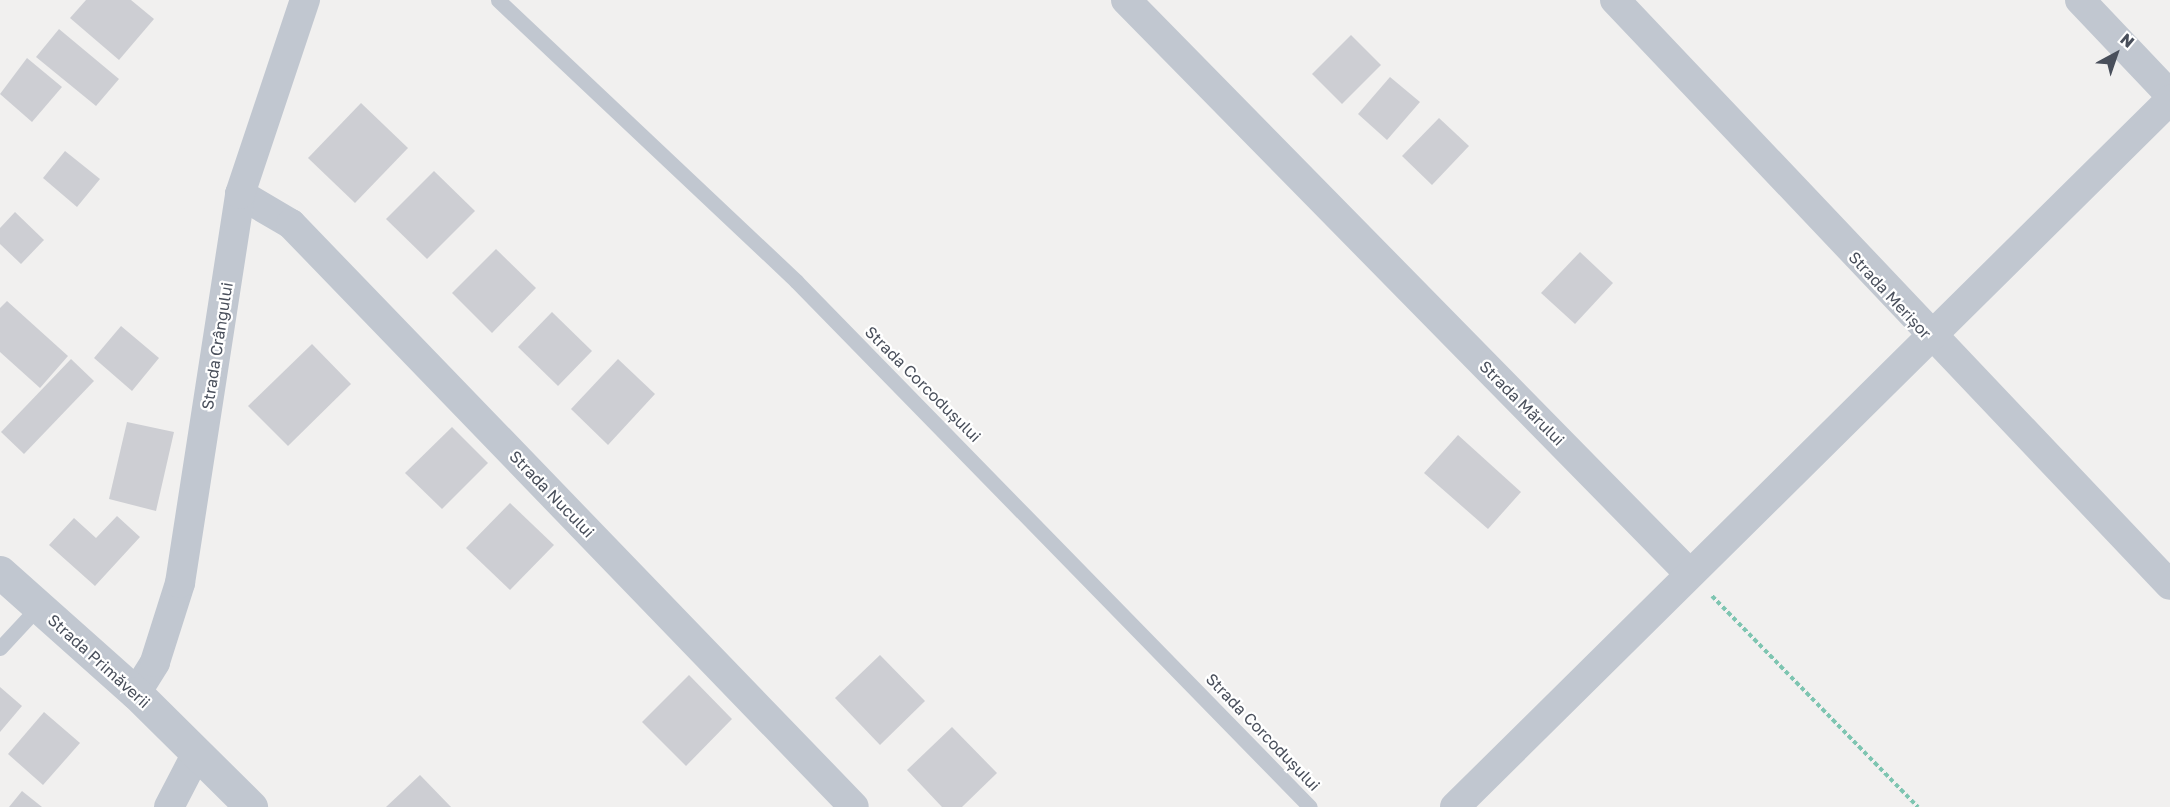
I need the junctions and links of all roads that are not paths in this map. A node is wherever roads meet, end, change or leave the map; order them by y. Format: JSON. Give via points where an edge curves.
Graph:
{"nodes":[{"id":1,"x":305,"y":0,"type":"edge"},
{"id":2,"x":498,"y":0,"type":"edge"},
{"id":3,"x":1126,"y":0,"type":"edge"},
{"id":4,"x":1615,"y":0,"type":"edge"},
{"id":5,"x":2080,"y":0,"type":"edge"},
{"id":6,"x":2170,"y":95,"type":"edge"},
{"id":7,"x":2170,"y":100,"type":"edge"},
{"id":8,"x":240,"y":194,"type":"junction"},
{"id":9,"x":1931,"y":339,"type":"junction"},
{"id":10,"x":0,"y":572,"type":"edge"},
{"id":11,"x":1688,"y":572,"type":"junction"},
{"id":12,"x":2170,"y":585,"type":"edge"},
{"id":13,"x":39,"y":606,"type":"junction"},
{"id":14,"x":0,"y":648,"type":"edge"},
{"id":15,"x":136,"y":693,"type":"junction"},
{"id":16,"x":197,"y":753,"type":"junction"},
{"id":17,"x":169,"y":807,"type":"edge"},
{"id":18,"x":250,"y":807,"type":"edge"},
{"id":19,"x":854,"y":807,"type":"edge"},
{"id":20,"x":1310,"y":807,"type":"edge"},
{"id":21,"x":1455,"y":807,"type":"edge"}],
"edges":[{"from":1,"to":8,"type":"street","name":"Strada Crângului"},
{"from":2,"to":20,"type":"lane","name":"Strada Corcodușului","via":[[796,280]]},
{"from":3,"to":11,"type":"street","name":"Strada Mărului"},
{"from":4,"to":9,"type":"street","name":"Strada Merișor"},
{"from":5,"to":6,"type":"street"},
{"from":7,"to":9,"type":"street"},
{"from":8,"to":15,"type":"street","name":"Strada Crângului","via":[[180,584],[155,663]]},
{"from":8,"to":19,"type":"street","name":"Strada Nucului","via":[[291,224]]},
{"from":9,"to":11,"type":"street"},
{"from":9,"to":12,"type":"street","name":"Strada Merișor"},
{"from":10,"to":13,"type":"street","name":"Strada Primăverii"},
{"from":11,"to":21,"type":"street"},
{"from":13,"to":14,"type":"lane"},
{"from":13,"to":15,"type":"street","name":"Strada Primăverii"},
{"from":15,"to":16,"type":"street","name":"Strada Primăverii"},
{"from":16,"to":17,"type":"street"},
{"from":16,"to":18,"type":"street","name":"Strada Primăverii"}]}
